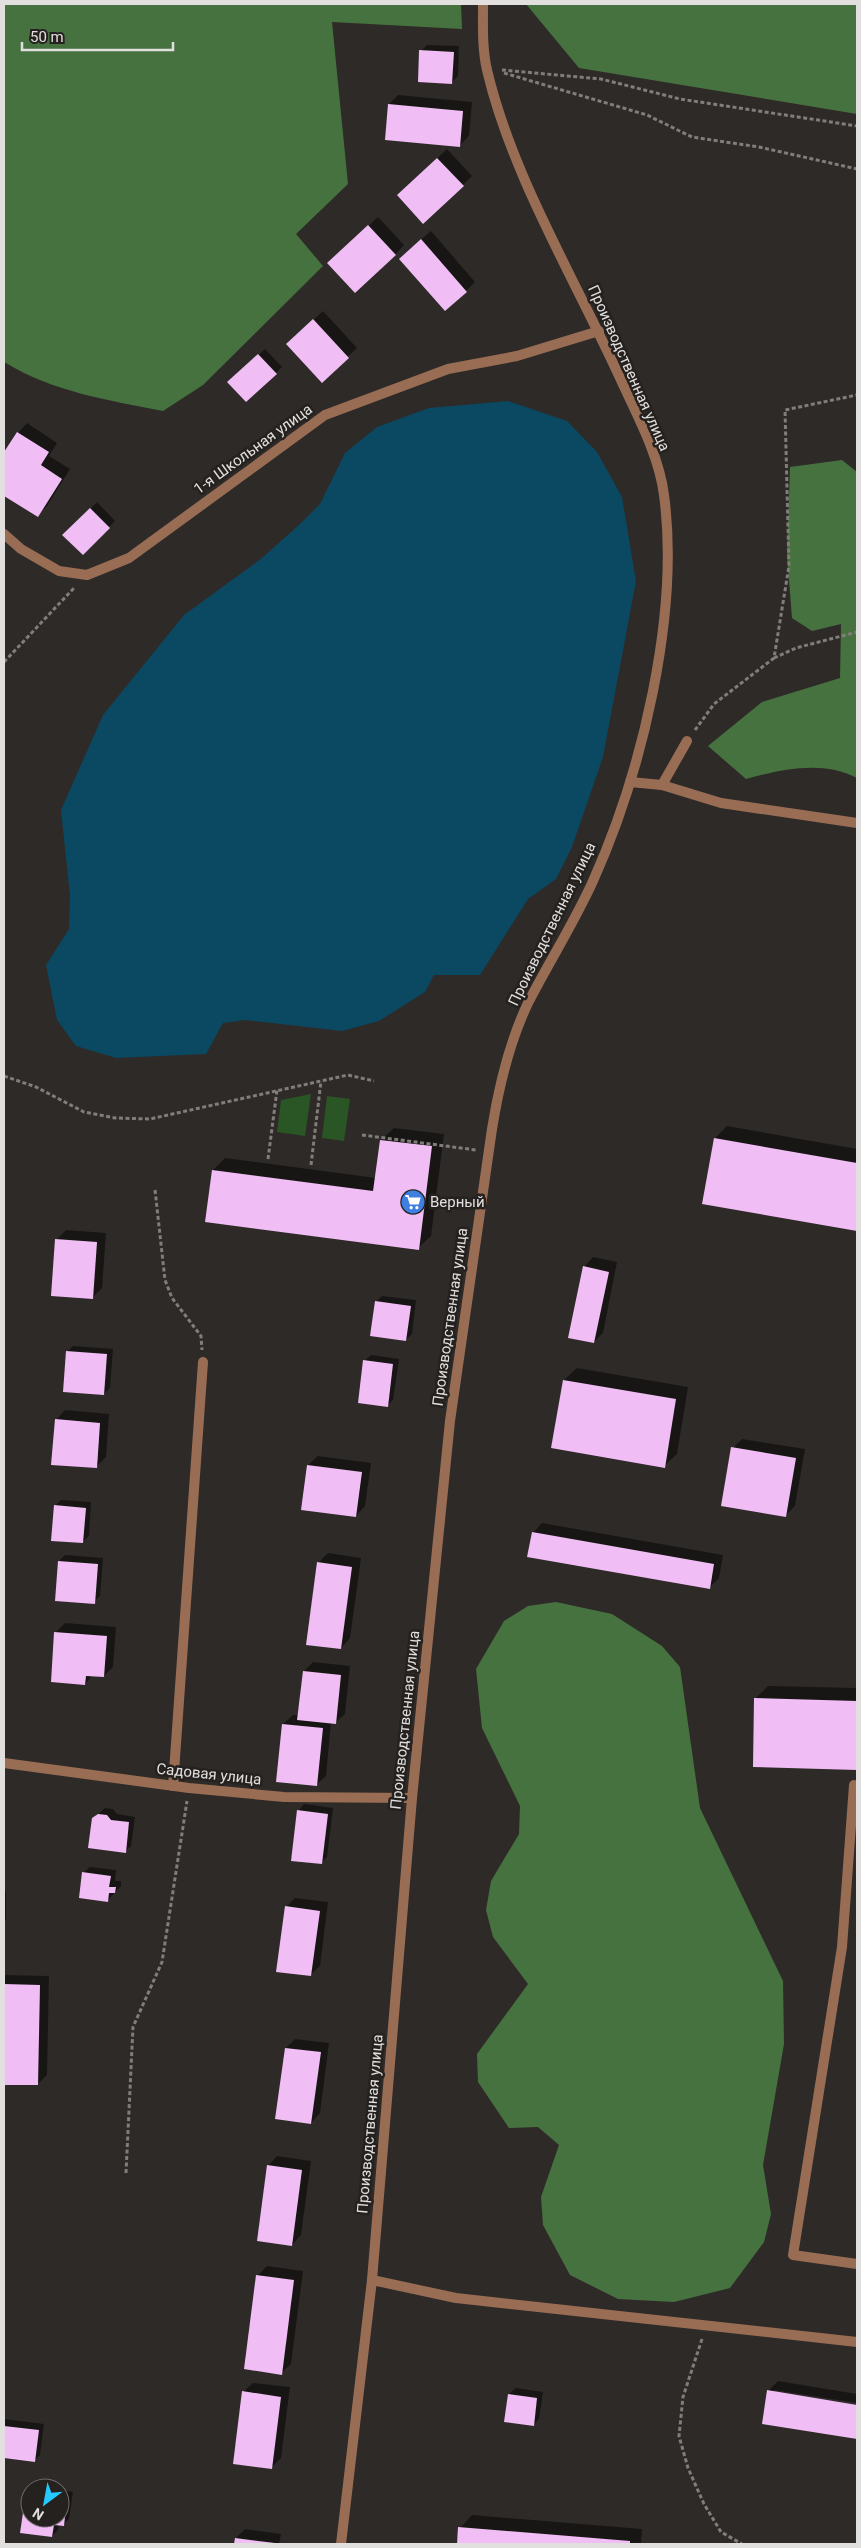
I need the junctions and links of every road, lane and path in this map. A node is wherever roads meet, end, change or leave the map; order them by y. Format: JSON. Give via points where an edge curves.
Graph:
{"nodes":[{"id":1,"x":483,"y":4,"type":"edge"},
{"id":2,"x":486,"y":68,"type":"junction"},
{"id":3,"x":857,"y":126,"type":"edge"},
{"id":4,"x":857,"y":169,"type":"edge"},
{"id":5,"x":599,"y":331,"type":"junction"},
{"id":6,"x":857,"y":395,"type":"edge"},
{"id":7,"x":4,"y":534,"type":"edge"},
{"id":8,"x":86,"y":575,"type":"junction"},
{"id":9,"x":857,"y":632,"type":"edge"},
{"id":10,"x":774,"y":658,"type":"junction"},
{"id":11,"x":4,"y":662,"type":"edge"},
{"id":12,"x":687,"y":741,"type":"joint"},
{"id":13,"x":630,"y":782,"type":"junction"},
{"id":14,"x":662,"y":785,"type":"junction"},
{"id":15,"x":857,"y":823,"type":"edge"},
{"id":16,"x":4,"y":1076,"type":"edge"},
{"id":17,"x":321,"y":1081,"type":"junction"},
{"id":18,"x":374,"y":1081,"type":"dead end"},
{"id":19,"x":277,"y":1090,"type":"junction"},
{"id":20,"x":362,"y":1135,"type":"dead end"},
{"id":21,"x":489,"y":1151,"type":"junction"},
{"id":22,"x":268,"y":1159,"type":"dead end"},
{"id":23,"x":310,"y":1165,"type":"dead end"},
{"id":24,"x":155,"y":1190,"type":"dead end"},
{"id":25,"x":203,"y":1362,"type":"joint"},
{"id":26,"x":4,"y":1763,"type":"edge"},
{"id":27,"x":854,"y":1785,"type":"dead end"},
{"id":28,"x":173,"y":1786,"type":"junction"},
{"id":29,"x":189,"y":1788,"type":"junction"},
{"id":30,"x":412,"y":1798,"type":"junction"},
{"id":31,"x":126,"y":2173,"type":"dead end"},
{"id":32,"x":857,"y":2264,"type":"edge"},
{"id":33,"x":372,"y":2280,"type":"junction"},
{"id":34,"x":706,"y":2327,"type":"junction"},
{"id":35,"x":857,"y":2342,"type":"edge"},
{"id":36,"x":342,"y":2544,"type":"edge"},
{"id":37,"x":742,"y":2544,"type":"edge"}],
"edges":[{"from":1,"to":2,"type":"street","name":"Производственная улица"},
{"from":2,"to":3,"type":"path","via":[[601,79],[680,99]]},
{"from":2,"to":4,"type":"path","via":[[647,115],[692,137],[760,147]]},
{"from":2,"to":5,"type":"street","name":"Производственная улица","via":[[522,173]]},
{"from":5,"to":8,"type":"street","name":"1-я Школьная улица","via":[[517,356],[448,369],[325,415],[129,558]]},
{"from":5,"to":13,"type":"street","name":"Производственная улица","via":[[647,437],[664,492],[670,558],[657,674]]},
{"from":6,"to":10,"type":"path","via":[[785,410],[789,566]]},
{"from":7,"to":8,"type":"street","name":"1-я Школьная улица","via":[[21,549],[59,571]]},
{"from":8,"to":11,"type":"path"},
{"from":9,"to":10,"type":"path","via":[[796,648]]},
{"from":10,"to":12,"type":"path","via":[[714,704]]},
{"from":12,"to":14,"type":"street"},
{"from":13,"to":14,"type":"street"},
{"from":13,"to":21,"type":"street","name":"Производственная улица","via":[[592,882],[516,1032],[500,1084]]},
{"from":14,"to":15,"type":"street","via":[[721,803]]},
{"from":16,"to":19,"type":"path","via":[[36,1087],[84,1112],[115,1118],[150,1118]]},
{"from":17,"to":18,"type":"path","via":[[348,1075]]},
{"from":17,"to":19,"type":"path"},
{"from":17,"to":23,"type":"path"},
{"from":19,"to":22,"type":"path"},
{"from":20,"to":21,"type":"path"},
{"from":21,"to":30,"type":"street","name":"Производственная улица","via":[[450,1421]]},
{"from":24,"to":25,"type":"path","via":[[164,1280],[172,1298],[202,1336]]},
{"from":25,"to":28,"type":"street"},
{"from":26,"to":28,"type":"street","name":"Садовая улица"},
{"from":27,"to":32,"type":"street","via":[[842,1948],[793,2255]]},
{"from":28,"to":29,"type":"street","name":"Садовая улица"},
{"from":29,"to":30,"type":"street","name":"Садовая улица","via":[[284,1797]]},
{"from":29,"to":31,"type":"path","via":[[162,1962],[133,2027]]},
{"from":30,"to":33,"type":"street","name":"Производственная улица"},
{"from":33,"to":34,"type":"street","via":[[456,2298]]},
{"from":33,"to":36,"type":"street","name":"Производственная улица"},
{"from":34,"to":35,"type":"street","via":[[744,2328]]},
{"from":34,"to":37,"type":"path","via":[[683,2397],[679,2436],[688,2468],[704,2504],[721,2532]]}]}
